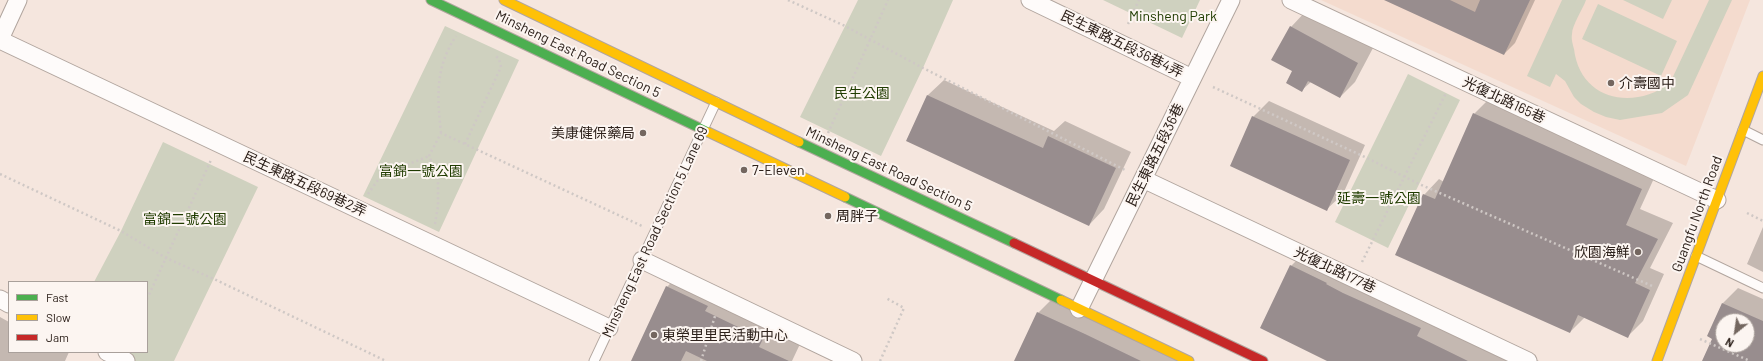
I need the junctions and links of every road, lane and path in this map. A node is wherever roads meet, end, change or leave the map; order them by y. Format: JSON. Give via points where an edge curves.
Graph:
{"nodes":[{"id":1,"x":18,"y":0,"type":"edge"},
{"id":2,"x":431,"y":0,"type":"edge"},
{"id":3,"x":504,"y":0,"type":"edge"},
{"id":4,"x":788,"y":0,"type":"edge"},
{"id":5,"x":888,"y":0,"type":"edge"},
{"id":6,"x":1030,"y":0,"type":"edge"},
{"id":7,"x":1139,"y":0,"type":"edge"},
{"id":8,"x":1231,"y":0,"type":"edge"},
{"id":9,"x":1291,"y":0,"type":"edge"},
{"id":10,"x":1128,"y":24,"type":"dead end"},
{"id":11,"x":455,"y":36,"type":"dead end"},
{"id":12,"x":0,"y":40,"type":"edge"},
{"id":13,"x":871,"y":41,"type":"junction"},
{"id":14,"x":494,"y":54,"type":"dead end"},
{"id":15,"x":1763,"y":76,"type":"edge"},
{"id":16,"x":1192,"y":78,"type":"junction"},
{"id":17,"x":1213,"y":87,"type":"dead end"},
{"id":18,"x":1448,"y":87,"type":"dead end"},
{"id":19,"x":716,"y":102,"type":"junction"},
{"id":20,"x":703,"y":130,"type":"junction"},
{"id":21,"x":1743,"y":130,"type":"junction"},
{"id":22,"x":441,"y":133,"type":"junction"},
{"id":23,"x":826,"y":137,"type":"dead end"},
{"id":24,"x":1763,"y":140,"type":"edge"},
{"id":25,"x":218,"y":143,"type":"junction"},
{"id":26,"x":465,"y":144,"type":"junction"},
{"id":27,"x":429,"y":156,"type":"junction"},
{"id":28,"x":0,"y":174,"type":"edge"},
{"id":29,"x":1136,"y":175,"type":"junction"},
{"id":30,"x":1405,"y":176,"type":"junction"},
{"id":31,"x":1717,"y":200,"type":"junction"},
{"id":32,"x":357,"y":208,"type":"junction"},
{"id":33,"x":1747,"y":214,"type":"dead end"},
{"id":34,"x":1763,"y":221,"type":"edge"},
{"id":35,"x":655,"y":232,"type":"junction"},
{"id":36,"x":432,"y":244,"type":"junction"},
{"id":37,"x":1696,"y":256,"type":"junction"},
{"id":38,"x":166,"y":258,"type":"junction"},
{"id":39,"x":642,"y":260,"type":"junction"},
{"id":40,"x":1362,"y":264,"type":"dead end"},
{"id":41,"x":1094,"y":280,"type":"junction"},
{"id":42,"x":1652,"y":286,"type":"dead end"},
{"id":43,"x":1763,"y":288,"type":"edge"},
{"id":44,"x":720,"y":297,"type":"junction"},
{"id":45,"x":148,"y":298,"type":"edge"},
{"id":46,"x":886,"y":298,"type":"dead end"},
{"id":47,"x":1079,"y":309,"type":"junction"},
{"id":48,"x":609,"y":328,"type":"junction"},
{"id":49,"x":1700,"y":339,"type":"dead end"},
{"id":50,"x":109,"y":353,"type":"edge"},
{"id":51,"x":126,"y":361,"type":"edge"},
{"id":52,"x":386,"y":361,"type":"edge"},
{"id":53,"x":594,"y":361,"type":"edge"},
{"id":54,"x":702,"y":361,"type":"edge"},
{"id":55,"x":853,"y":361,"type":"edge"},
{"id":56,"x":880,"y":361,"type":"edge"},
{"id":57,"x":1189,"y":361,"type":"edge"},
{"id":58,"x":1263,"y":361,"type":"edge"},
{"id":59,"x":1528,"y":361,"type":"edge"},
{"id":60,"x":1657,"y":361,"type":"edge"},
{"id":61,"x":1750,"y":361,"type":"edge"}],
"edges":[{"from":1,"to":12,"type":"street"},
{"from":2,"to":20,"type":"street","name":"Minsheng East Road Section 5"},
{"from":3,"to":19,"type":"street","name":"Minsheng East Road Section 5"},
{"from":4,"to":13,"type":"path"},
{"from":5,"to":13,"type":"path"},
{"from":6,"to":16,"type":"street","name":"民生東路五段36巷4弄"},
{"from":7,"to":10,"type":"path"},
{"from":8,"to":16,"type":"street","name":"民生東路五段36巷"},
{"from":9,"to":31,"type":"street","name":"光復北路165巷"},
{"from":11,"to":22,"type":"path","via":[[439,71]]},
{"from":12,"to":25,"type":"street","name":"民生東路五段69巷2弄"},
{"from":13,"to":23,"type":"path"},
{"from":13,"to":29,"type":"path"},
{"from":14,"to":26,"type":"path","via":[[499,59],[501,67]]},
{"from":15,"to":21,"type":"street","name":"Guangfu North Road"},
{"from":16,"to":29,"type":"street","name":"民生東路五段36巷"},
{"from":17,"to":30,"type":"path"},
{"from":18,"to":30,"type":"path"},
{"from":19,"to":20,"type":"lane","name":"Minsheng East Road Section 5 Lane 69"},
{"from":19,"to":41,"type":"street","name":"Minsheng East Road Section 5"},
{"from":20,"to":35,"type":"lane","name":"Minsheng East Road Section 5 Lane 69"},
{"from":20,"to":47,"type":"street","name":"Minsheng East Road Section 5"},
{"from":21,"to":24,"type":"lane"},
{"from":21,"to":31,"type":"street","name":"Guangfu North Road"},
{"from":22,"to":26,"type":"path"},
{"from":22,"to":27,"type":"path"},
{"from":25,"to":32,"type":"street","name":"民生東路五段69巷2弄"},
{"from":25,"to":38,"type":"path"},
{"from":26,"to":35,"type":"path"},
{"from":27,"to":32,"type":"path","via":[[378,180]]},
{"from":27,"to":36,"type":"path","via":[[438,177],[438,206]]},
{"from":28,"to":38,"type":"path","via":[[121,231]]},
{"from":29,"to":41,"type":"street","name":"民生東路五段36巷"},
{"from":29,"to":59,"type":"street","name":"光復北路177巷"},
{"from":30,"to":40,"type":"path"},
{"from":30,"to":42,"type":"path"},
{"from":31,"to":37,"type":"street","name":"Guangfu North Road"},
{"from":32,"to":36,"type":"street","name":"民生東路五段69巷2弄"},
{"from":33,"to":34,"type":"path"},
{"from":35,"to":39,"type":"lane","name":"Minsheng East Road Section 5 Lane 69"},
{"from":36,"to":48,"type":"street","name":"民生東路五段69巷2弄"},
{"from":37,"to":43,"type":"lane"},
{"from":37,"to":60,"type":"street","name":"Guangfu North Road"},
{"from":38,"to":45,"type":"path"},
{"from":38,"to":52,"type":"path"},
{"from":39,"to":44,"type":"street"},
{"from":39,"to":48,"type":"lane","name":"Minsheng East Road Section 5 Lane 69"},
{"from":41,"to":47,"type":"street","name":"民生東路五段36巷"},
{"from":41,"to":58,"type":"street","name":"Minsheng East Road Section 5"},
{"from":44,"to":54,"type":"path"},
{"from":44,"to":55,"type":"street"},
{"from":46,"to":56,"type":"path","via":[[904,308]]},
{"from":47,"to":57,"type":"street","name":"Minsheng East Road Section 5"},
{"from":48,"to":53,"type":"lane","name":"Minsheng East Road Section 5 Lane 69"},
{"from":49,"to":61,"type":"path"},
{"from":50,"to":51,"type":"street"}]}
